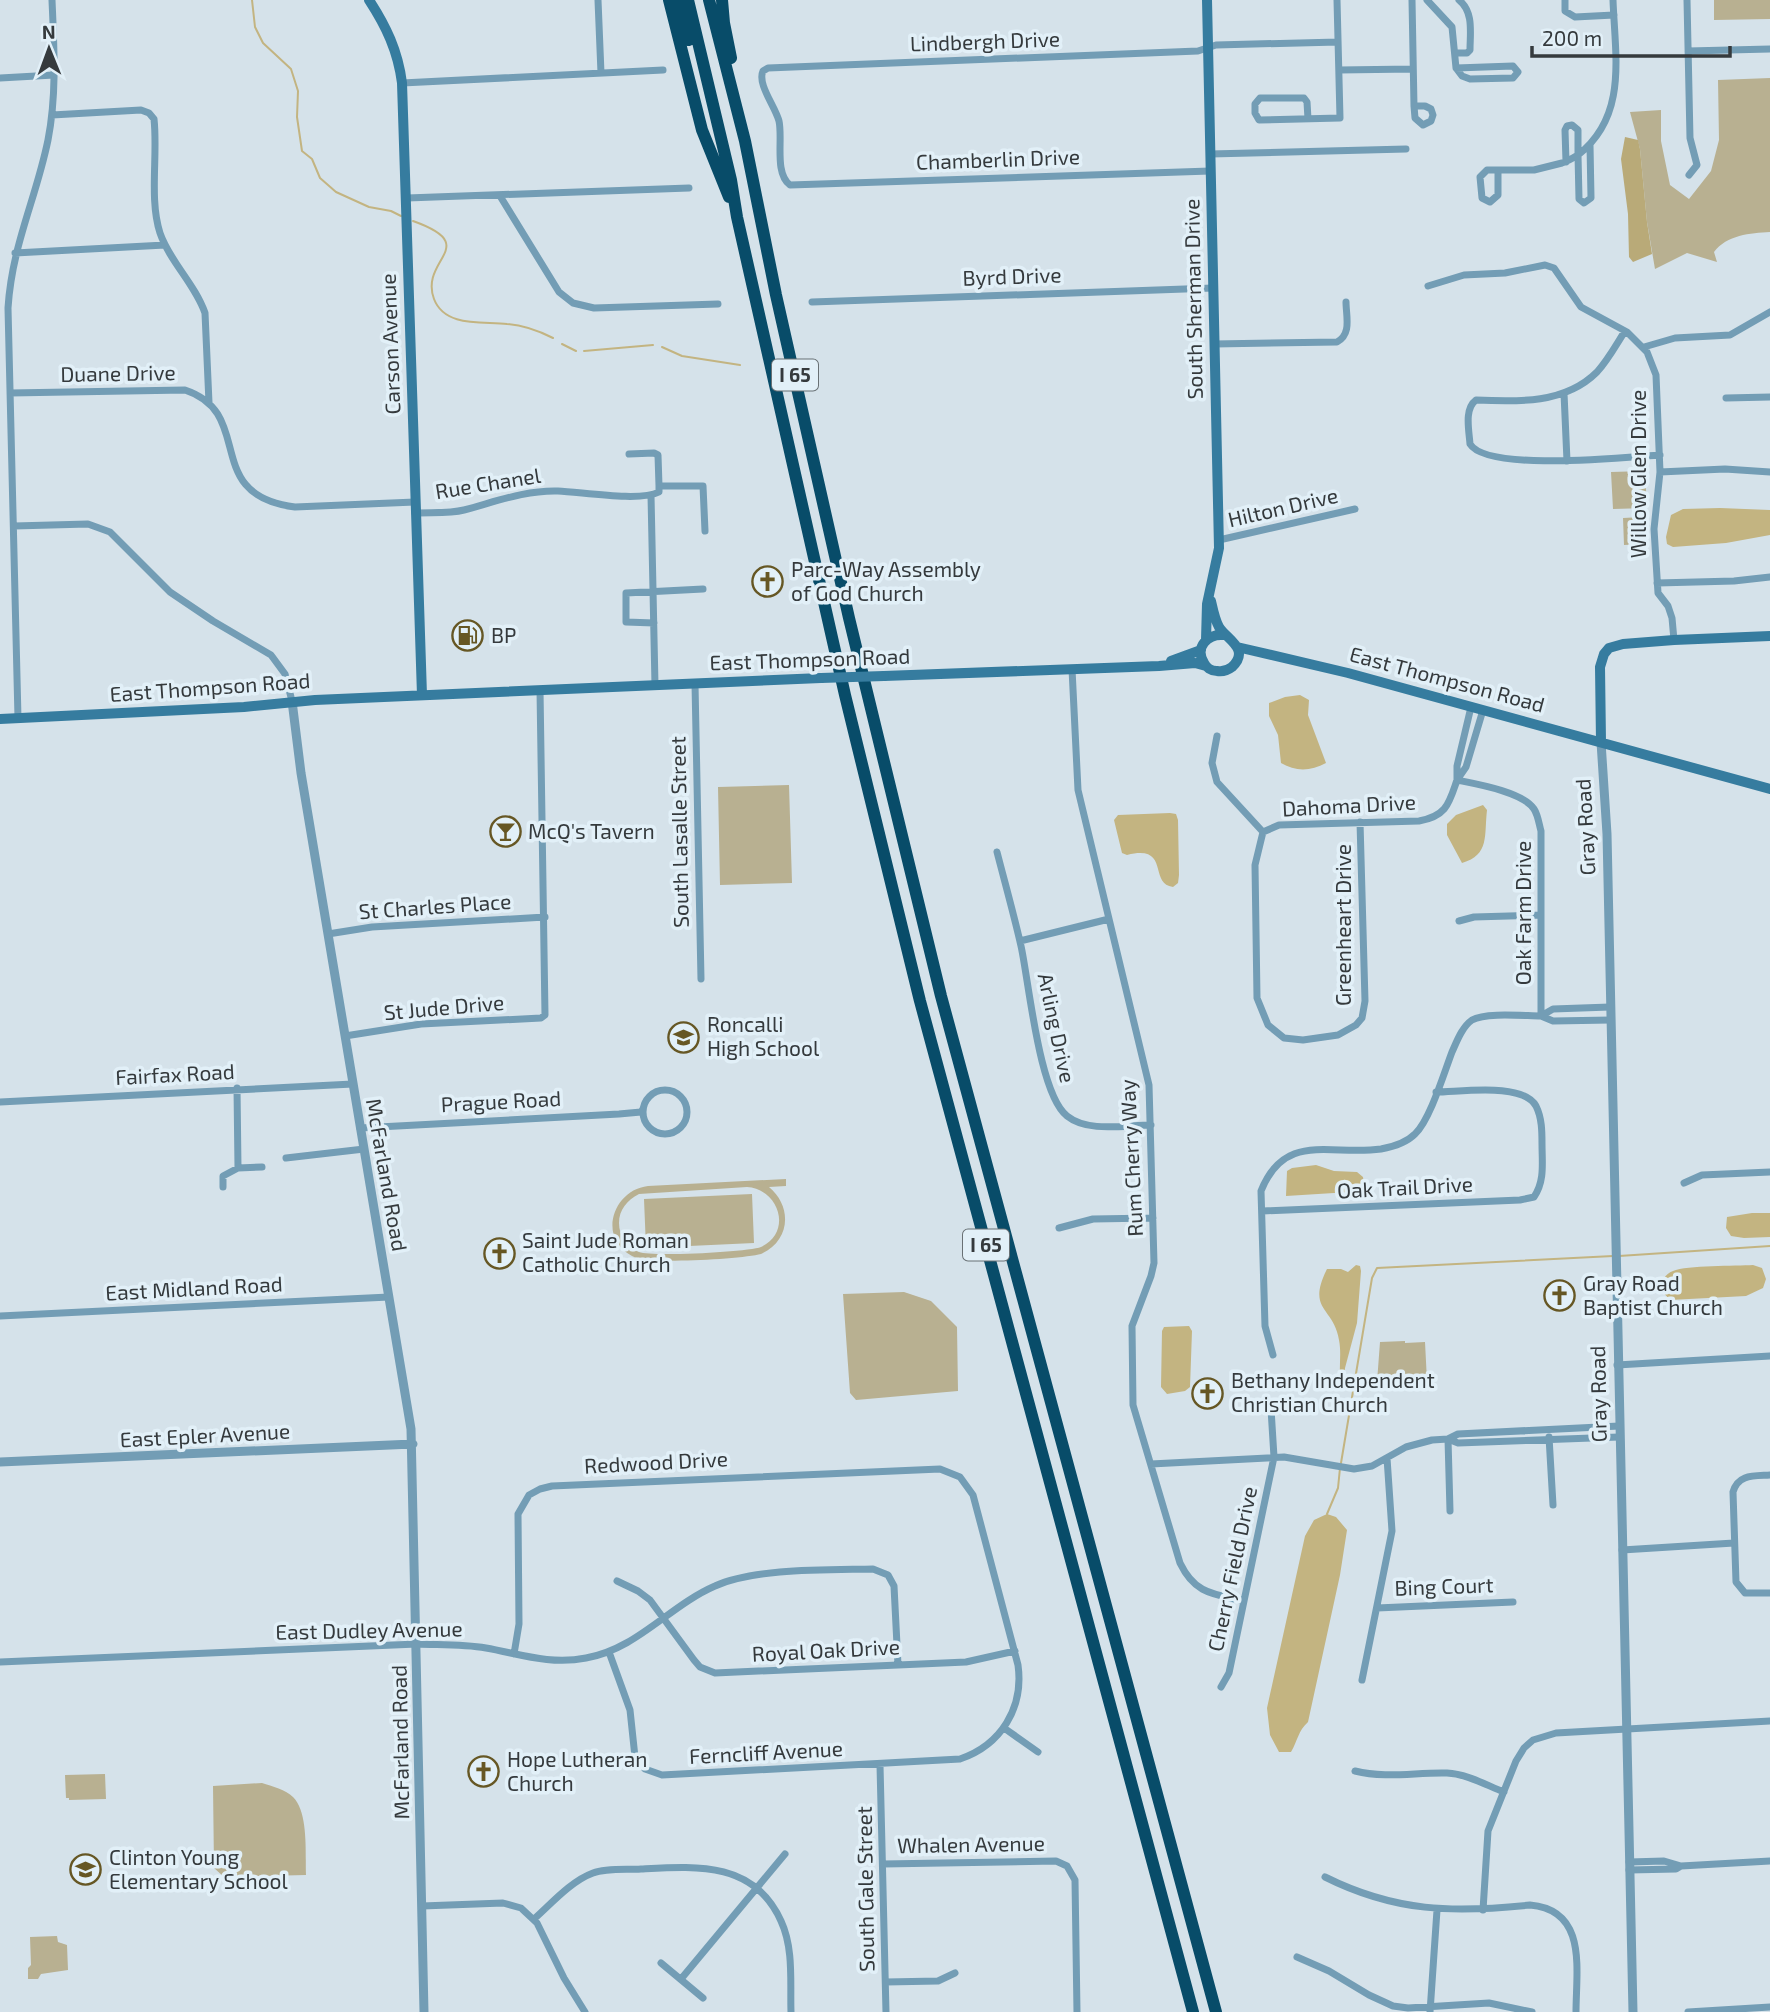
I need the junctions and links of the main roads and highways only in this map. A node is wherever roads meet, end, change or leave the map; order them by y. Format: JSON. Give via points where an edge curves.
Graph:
{"nodes":[{"id":1,"x":369,"y":0,"type":"edge"},
{"id":2,"x":669,"y":0,"type":"edge"},
{"id":3,"x":679,"y":0,"type":"edge"},
{"id":4,"x":688,"y":0,"type":"edge"},
{"id":5,"x":709,"y":0,"type":"edge"},
{"id":6,"x":722,"y":0,"type":"edge"},
{"id":7,"x":1207,"y":0,"type":"edge"},
{"id":8,"x":745,"y":141,"type":"junction"},
{"id":9,"x":717,"y":167,"type":"junction"},
{"id":10,"x":737,"y":217,"type":"junction"},
{"id":11,"x":1210,"y":596,"type":"junction"},
{"id":12,"x":1223,"y":635,"type":"junction"},
{"id":13,"x":1770,"y":636,"type":"edge"},
{"id":14,"x":1206,"y":640,"type":"junction"},
{"id":15,"x":1237,"y":647,"type":"junction"},
{"id":16,"x":1201,"y":650,"type":"junction"},
{"id":17,"x":1284,"y":657,"type":"junction"},
{"id":18,"x":1237,"y":660,"type":"junction"},
{"id":19,"x":1139,"y":666,"type":"junction"},
{"id":20,"x":1206,"y":666,"type":"junction"},
{"id":21,"x":422,"y":695,"type":"junction"},
{"id":22,"x":0,"y":719,"type":"edge"},
{"id":23,"x":1601,"y":742,"type":"junction"},
{"id":24,"x":1770,"y":789,"type":"edge"},
{"id":25,"x":1193,"y":2012,"type":"edge"},
{"id":26,"x":1216,"y":2012,"type":"edge"}],
"edges":[{"from":1,"to":21,"type":"main road","name":"Carson Avenue","via":[[392,41],[402,83]]},
{"from":2,"to":9,"type":"highway","via":[[702,130]]},
{"from":3,"to":9,"type":"highway"},
{"from":4,"to":10,"type":"highway","number":"I 65"},
{"from":5,"to":8,"type":"highway","number":"I 65"},
{"from":6,"to":8,"type":"highway"},
{"from":7,"to":11,"type":"main road","name":"South Sherman Drive","via":[[1219,540]]},
{"from":8,"to":26,"type":"highway","number":"I 65","via":[[849,618],[934,970]]},
{"from":9,"to":10,"type":"highway"},
{"from":10,"to":25,"type":"highway","number":"I 65","via":[[920,1001]]},
{"from":11,"to":12,"type":"main road","name":"South Sherman Drive"},
{"from":11,"to":14,"type":"main road","name":"South Sherman Drive"},
{"from":12,"to":14,"type":"main road"},
{"from":12,"to":15,"type":"main road"},
{"from":13,"to":23,"type":"main road","name":"Gray Road","via":[[1623,644],[1607,650],[1600,667]]},
{"from":14,"to":16,"type":"main road"},
{"from":15,"to":17,"type":"main road","name":"East Thompson Road"},
{"from":15,"to":18,"type":"main road"},
{"from":16,"to":19,"type":"main road","name":"East Thompson Road"},
{"from":16,"to":20,"type":"main road"},
{"from":17,"to":18,"type":"main road","name":"East Thompson Road"},
{"from":17,"to":23,"type":"main road","name":"East Thompson Road"},
{"from":18,"to":20,"type":"main road","via":[[1223,671]]},
{"from":19,"to":20,"type":"main road","name":"East Thompson Road"},
{"from":19,"to":21,"type":"main road","name":"East Thompson Road","bridge":true},
{"from":21,"to":22,"type":"main road","name":"East Thompson Road"},
{"from":23,"to":24,"type":"main road","name":"East Thompson Road"}]}
